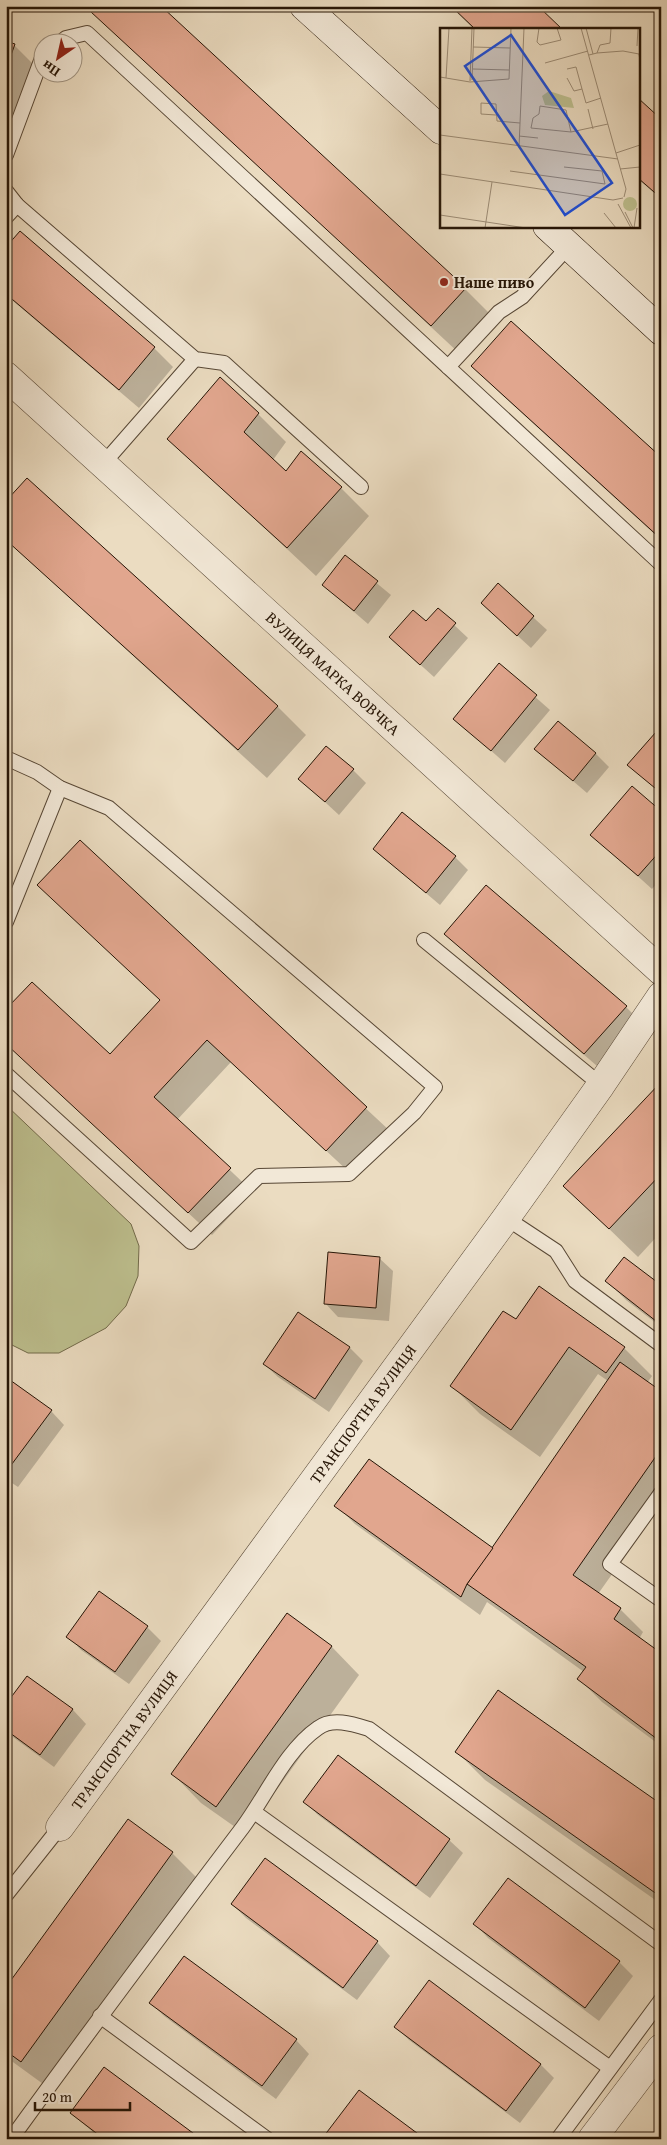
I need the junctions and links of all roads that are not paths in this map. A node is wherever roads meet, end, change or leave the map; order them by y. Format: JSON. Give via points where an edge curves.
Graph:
{"nodes":[{"id":1,"x":304,"y":6,"type":"edge"},
{"id":2,"x":82,"y":34,"type":"edge"},
{"id":3,"x":33,"y":82,"type":"edge"},
{"id":4,"x":440,"y":129,"type":"edge"},
{"id":5,"x":6,"y":155,"type":"edge"},
{"id":6,"x":6,"y":191,"type":"edge"},
{"id":7,"x":17,"y":205,"type":"junction"},
{"id":8,"x":6,"y":217,"type":"edge"},
{"id":9,"x":549,"y":228,"type":"edge"},
{"id":10,"x":569,"y":246,"type":"junction"},
{"id":11,"x":661,"y":331,"type":"edge"},
{"id":12,"x":195,"y":359,"type":"junction"},
{"id":13,"x":448,"y":367,"type":"junction"},
{"id":14,"x":6,"y":376,"type":"edge"},
{"id":15,"x":103,"y":464,"type":"junction"},
{"id":16,"x":361,"y":487,"type":"dead end"},
{"id":17,"x":661,"y":564,"type":"edge"},
{"id":18,"x":6,"y":758,"type":"edge"},
{"id":19,"x":60,"y":788,"type":"junction"},
{"id":20,"x":6,"y":922,"type":"edge"},
{"id":21,"x":424,"y":940,"type":"dead end"},
{"id":22,"x":661,"y":971,"type":"edge"},
{"id":23,"x":661,"y":996,"type":"edge"},
{"id":24,"x":6,"y":1074,"type":"edge"},
{"id":25,"x":601,"y":1085,"type":"junction"},
{"id":26,"x":506,"y":1218,"type":"junction"},
{"id":27,"x":661,"y":1345,"type":"edge"},
{"id":28,"x":661,"y":1493,"type":"edge"},
{"id":29,"x":661,"y":1600,"type":"edge"},
{"id":30,"x":254,"y":1812,"type":"junction"},
{"id":31,"x":60,"y":1827,"type":"joint"},
{"id":32,"x":6,"y":1895,"type":"edge"},
{"id":33,"x":661,"y":1944,"type":"edge"},
{"id":34,"x":661,"y":2000,"type":"edge"},
{"id":35,"x":100,"y":2016,"type":"junction"},
{"id":36,"x":661,"y":2048,"type":"edge"},
{"id":37,"x":610,"y":2068,"type":"junction"},
{"id":38,"x":11,"y":2139,"type":"edge"},
{"id":39,"x":267,"y":2139,"type":"edge"},
{"id":40,"x":558,"y":2139,"type":"edge"},
{"id":41,"x":592,"y":2139,"type":"edge"}],
"edges":[{"from":1,"to":4,"type":"street"},
{"from":2,"to":13,"type":"lane","via":[[87,33]]},
{"from":3,"to":5,"type":"lane"},
{"from":6,"to":7,"type":"lane"},
{"from":7,"to":8,"type":"lane"},
{"from":7,"to":12,"type":"lane"},
{"from":9,"to":10,"type":"street"},
{"from":10,"to":11,"type":"street"},
{"from":10,"to":13,"type":"lane","via":[[522,297],[499,312]]},
{"from":12,"to":15,"type":"lane"},
{"from":12,"to":16,"type":"lane","via":[[224,363]]},
{"from":13,"to":17,"type":"lane"},
{"from":14,"to":15,"type":"street","name":"ВУЛИЦЯ МАРКА ВОВЧКА"},
{"from":15,"to":22,"type":"street","name":"ВУЛИЦЯ МАРКА ВОВЧКА"},
{"from":18,"to":19,"type":"lane","via":[[37,772]]},
{"from":19,"to":20,"type":"lane"},
{"from":19,"to":24,"type":"lane","via":[[109,808],[435,1087],[414,1113],[349,1174],[259,1176],[191,1242]]},
{"from":21,"to":25,"type":"lane"},
{"from":23,"to":25,"type":"street","name":"ТРАНСПОРТНА ВУЛИЦЯ"},
{"from":25,"to":26,"type":"street","name":"ТРАНСПОРТНА ВУЛИЦЯ"},
{"from":26,"to":27,"type":"lane","via":[[556,1251],[576,1281]]},
{"from":26,"to":31,"type":"street","name":"ТРАНСПОРТНА ВУЛИЦЯ"},
{"from":28,"to":29,"type":"lane","via":[[610,1564]]},
{"from":30,"to":33,"type":"lane","via":[[290,1756],[319,1726],[334,1722],[351,1723],[369,1729]]},
{"from":30,"to":35,"type":"lane"},
{"from":30,"to":37,"type":"lane"},
{"from":31,"to":32,"type":"lane"},
{"from":34,"to":37,"type":"lane"},
{"from":35,"to":38,"type":"lane"},
{"from":35,"to":39,"type":"lane"},
{"from":36,"to":41,"type":"street"},
{"from":37,"to":40,"type":"lane"}]}
